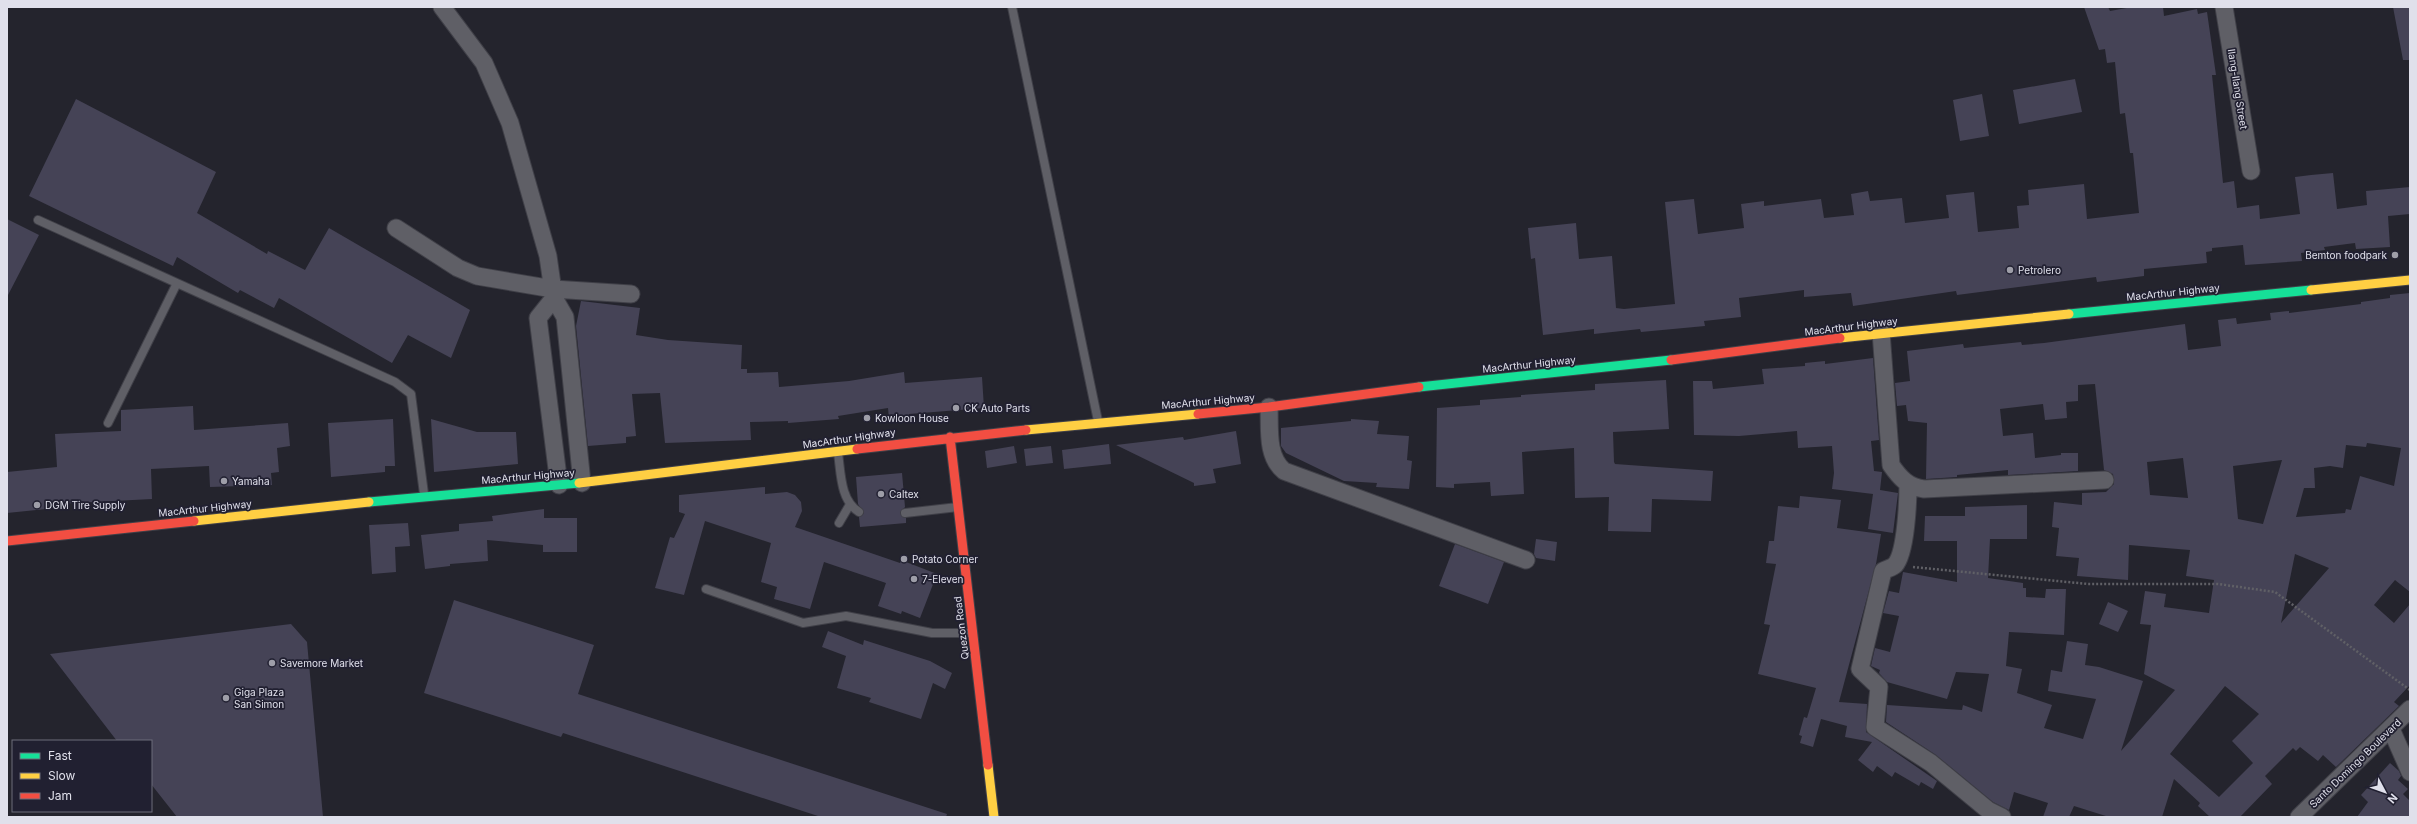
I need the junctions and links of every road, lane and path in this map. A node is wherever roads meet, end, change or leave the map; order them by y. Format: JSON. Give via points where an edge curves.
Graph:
{"nodes":[{"id":1,"x":442,"y":7,"type":"edge"},
{"id":2,"x":1012,"y":7,"type":"edge"},
{"id":3,"x":2224,"y":7,"type":"edge"},
{"id":4,"x":2251,"y":171,"type":"dead end"},
{"id":5,"x":38,"y":220,"type":"dead end"},
{"id":6,"x":396,"y":228,"type":"dead end"},
{"id":7,"x":2410,"y":280,"type":"edge"},
{"id":8,"x":177,"y":283,"type":"junction"},
{"id":9,"x":553,"y":294,"type":"junction"},
{"id":10,"x":631,"y":294,"type":"dead end"},
{"id":11,"x":1881,"y":332,"type":"junction"},
{"id":12,"x":570,"y":364,"type":"junction"},
{"id":13,"x":544,"y":365,"type":"junction"},
{"id":14,"x":574,"y":404,"type":"junction"},
{"id":15,"x":1269,"y":407,"type":"junction"},
{"id":16,"x":549,"y":408,"type":"junction"},
{"id":17,"x":1098,"y":421,"type":"junction"},
{"id":18,"x":108,"y":423,"type":"dead end"},
{"id":19,"x":950,"y":436,"type":"junction"},
{"id":20,"x":837,"y":450,"type":"junction"},
{"id":21,"x":2105,"y":480,"type":"dead end"},
{"id":22,"x":582,"y":483,"type":"junction"},
{"id":23,"x":1908,"y":484,"type":"junction"},
{"id":24,"x":559,"y":485,"type":"junction"},
{"id":25,"x":424,"y":496,"type":"junction"},
{"id":26,"x":849,"y":506,"type":"junction"},
{"id":27,"x":958,"y":506,"type":"junction"},
{"id":28,"x":859,"y":512,"type":"dead end"},
{"id":29,"x":905,"y":513,"type":"dead end"},
{"id":30,"x":839,"y":523,"type":"dead end"},
{"id":31,"x":7,"y":541,"type":"edge"},
{"id":32,"x":1526,"y":560,"type":"dead end"},
{"id":33,"x":1894,"y":565,"type":"junction"},
{"id":34,"x":706,"y":589,"type":"dead end"},
{"id":35,"x":973,"y":633,"type":"junction"},
{"id":36,"x":2410,"y":690,"type":"edge"},
{"id":37,"x":2410,"y":709,"type":"edge"},
{"id":38,"x":2392,"y":729,"type":"junction"},
{"id":39,"x":2410,"y":772,"type":"edge"},
{"id":40,"x":994,"y":817,"type":"edge"},
{"id":41,"x":2002,"y":817,"type":"edge"},
{"id":42,"x":2299,"y":817,"type":"edge"}],
"edges":[{"from":1,"to":9,"type":"street","via":[[484,63],[510,123],[548,256]]},
{"from":2,"to":17,"type":"lane"},
{"from":3,"to":4,"type":"street","name":"Ilang-Ilang Street"},
{"from":5,"to":8,"type":"lane"},
{"from":6,"to":9,"type":"street","via":[[458,268],[477,276]]},
{"from":7,"to":11,"type":"main road","name":"MacArthur Highway"},
{"from":8,"to":18,"type":"lane"},
{"from":8,"to":25,"type":"lane","via":[[395,382],[411,394]]},
{"from":9,"to":10,"type":"street"},
{"from":9,"to":12,"type":"street","via":[[565,317]]},
{"from":9,"to":13,"type":"street","via":[[538,318]]},
{"from":11,"to":15,"type":"main road","name":"MacArthur Highway","via":[[1717,355],[1391,390]]},
{"from":11,"to":23,"type":"street","via":[[1891,465],[1899,477]]},
{"from":12,"to":13,"type":"street"},
{"from":12,"to":14,"type":"street"},
{"from":13,"to":16,"type":"street"},
{"from":14,"to":16,"type":"street"},
{"from":14,"to":22,"type":"street"},
{"from":15,"to":17,"type":"main road","name":"MacArthur Highway"},
{"from":15,"to":32,"type":"street","via":[[1271,448],[1275,460],[1284,470]]},
{"from":16,"to":24,"type":"street"},
{"from":17,"to":19,"type":"main road","name":"MacArthur Highway"},
{"from":19,"to":20,"type":"main road","name":"MacArthur Highway"},
{"from":19,"to":27,"type":"main road","name":"Quezon Road"},
{"from":20,"to":22,"type":"main road","name":"MacArthur Highway"},
{"from":20,"to":26,"type":"lane","via":[[843,488]]},
{"from":21,"to":23,"type":"street","via":[[1924,489]]},
{"from":22,"to":24,"type":"main road","name":"MacArthur Highway"},
{"from":23,"to":33,"type":"street","via":[[1908,512],[1900,552]]},
{"from":24,"to":25,"type":"main road","name":"MacArthur Highway"},
{"from":25,"to":31,"type":"main road","name":"MacArthur Highway"},
{"from":26,"to":28,"type":"lane"},
{"from":26,"to":30,"type":"lane"},
{"from":27,"to":29,"type":"lane"},
{"from":27,"to":35,"type":"main road","name":"Quezon Road"},
{"from":33,"to":36,"type":"path","via":[[2088,584],[2218,584],[2275,592]]},
{"from":33,"to":41,"type":"street","via":[[1883,571],[1860,669],[1879,687],[1876,727],[1931,763],[1988,810]]},
{"from":34,"to":35,"type":"lane","via":[[803,623],[846,616],[932,633]]},
{"from":35,"to":40,"type":"main road","name":"Quezon Road"},
{"from":37,"to":38,"type":"street","name":"Santo Domingo Boulevard"},
{"from":38,"to":39,"type":"street"},
{"from":38,"to":42,"type":"street","name":"Santo Domingo Boulevard"}]}
